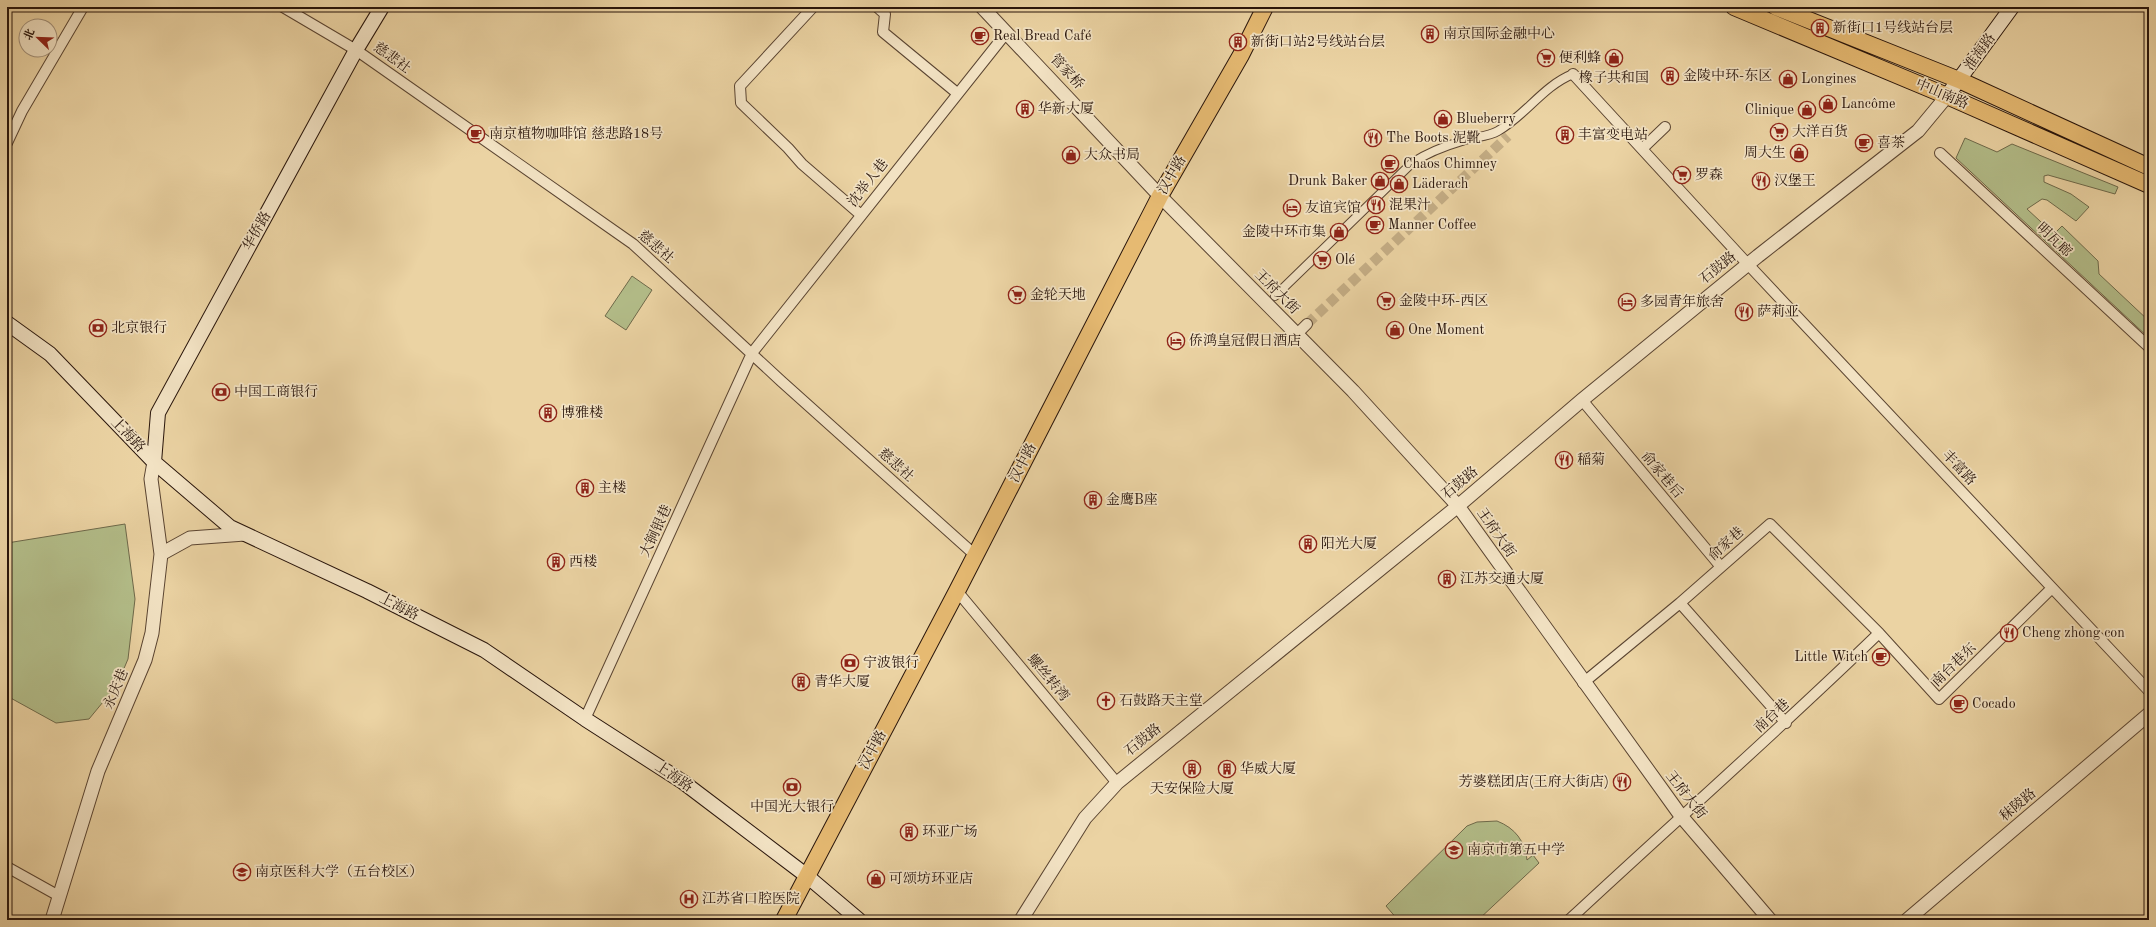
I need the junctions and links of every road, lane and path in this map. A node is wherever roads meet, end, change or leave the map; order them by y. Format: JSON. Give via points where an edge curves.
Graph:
{"nodes":[{"id":1,"x":83,"y":7,"type":"edge"},
{"id":2,"x":283,"y":7,"type":"edge"},
{"id":3,"x":382,"y":7,"type":"edge"},
{"id":4,"x":813,"y":7,"type":"edge"},
{"id":5,"x":877,"y":7,"type":"edge"},
{"id":6,"x":982,"y":7,"type":"edge"},
{"id":7,"x":1265,"y":7,"type":"edge"},
{"id":8,"x":1734,"y":7,"type":"edge"},
{"id":9,"x":1776,"y":7,"type":"edge"},
{"id":10,"x":2012,"y":7,"type":"edge"},
{"id":11,"x":1007,"y":32,"type":"junction"},
{"id":12,"x":356,"y":50,"type":"junction"},
{"id":13,"x":1573,"y":74,"type":"joint"},
{"id":14,"x":1959,"y":80,"type":"junction"},
{"id":15,"x":957,"y":93,"type":"junction"},
{"id":16,"x":1947,"y":96,"type":"junction"},
{"id":17,"x":1665,"y":127,"type":"dead end"},
{"id":18,"x":7,"y":143,"type":"edge"},
{"id":19,"x":1642,"y":148,"type":"junction"},
{"id":20,"x":1940,"y":153,"type":"dead end"},
{"id":21,"x":2149,"y":167,"type":"edge"},
{"id":22,"x":2147,"y":181,"type":"edge"},
{"id":23,"x":1160,"y":196,"type":"junction"},
{"id":24,"x":861,"y":214,"type":"junction"},
{"id":25,"x":1748,"y":264,"type":"junction"},
{"id":26,"x":1275,"y":296,"type":"dead end"},
{"id":27,"x":7,"y":323,"type":"edge"},
{"id":28,"x":1307,"y":324,"type":"tunnel mouth"},
{"id":29,"x":1297,"y":334,"type":"junction"},
{"id":30,"x":2149,"y":347,"type":"edge"},
{"id":31,"x":752,"y":353,"type":"junction"},
{"id":32,"x":1582,"y":400,"type":"junction"},
{"id":33,"x":154,"y":462,"type":"junction"},
{"id":34,"x":1458,"y":506,"type":"junction"},
{"id":35,"x":244,"y":534,"type":"junction"},
{"id":36,"x":161,"y":554,"type":"junction"},
{"id":37,"x":975,"y":555,"type":"junction"},
{"id":38,"x":1721,"y":567,"type":"junction"},
{"id":39,"x":2052,"y":588,"type":"junction"},
{"id":40,"x":957,"y":591,"type":"junction"},
{"id":41,"x":1680,"y":604,"type":"junction"},
{"id":42,"x":1879,"y":632,"type":"junction"},
{"id":43,"x":1583,"y":683,"type":"junction"},
{"id":44,"x":2149,"y":691,"type":"edge"},
{"id":45,"x":2149,"y":714,"type":"edge"},
{"id":46,"x":585,"y":719,"type":"junction"},
{"id":47,"x":1786,"y":723,"type":"junction"},
{"id":48,"x":1117,"y":783,"type":"junction"},
{"id":49,"x":1681,"y":816,"type":"junction"},
{"id":50,"x":7,"y":867,"type":"edge"},
{"id":51,"x":807,"y":876,"type":"junction"},
{"id":52,"x":60,"y":896,"type":"junction"},
{"id":53,"x":52,"y":920,"type":"edge"},
{"id":54,"x":784,"y":920,"type":"edge"},
{"id":55,"x":859,"y":920,"type":"edge"},
{"id":56,"x":1021,"y":920,"type":"edge"},
{"id":57,"x":1569,"y":920,"type":"edge"},
{"id":58,"x":1770,"y":920,"type":"edge"},
{"id":59,"x":1907,"y":920,"type":"edge"}],
"edges":[{"from":1,"to":18,"type":"street","via":[[22,111]]},
{"from":2,"to":12,"type":"street","name":"慈悲社"},
{"from":3,"to":12,"type":"main road","name":"华侨路"},
{"from":4,"to":24,"type":"street","via":[[740,86],[741,103],[802,164]]},
{"from":5,"to":15,"type":"street","via":[[885,14],[883,32]]},
{"from":6,"to":11,"type":"street","name":"管家桥"},
{"from":7,"to":23,"type":"main road","name":"汉中路","via":[[1241,55]]},
{"from":8,"to":16,"type":"main road","name":"中山南路"},
{"from":9,"to":14,"type":"main road","name":"中山南路"},
{"from":10,"to":14,"type":"main road","name":"淮海路"},
{"from":11,"to":15,"type":"street","name":"沈举人巷"},
{"from":11,"to":23,"type":"street","name":"管家桥"},
{"from":12,"to":31,"type":"street","name":"慈悲社","via":[[633,244]]},
{"from":12,"to":33,"type":"main road","name":"华侨路","via":[[158,413]]},
{"from":13,"to":19,"type":"street","name":"丰富路"},
{"from":13,"to":26,"type":"street","via":[[1558,80],[1509,124],[1496,132],[1461,141],[1412,163]]},
{"from":14,"to":16,"type":"main road","name":"淮海路"},
{"from":14,"to":21,"type":"main road","name":"中山南路"},
{"from":15,"to":24,"type":"street","name":"沈举人巷"},
{"from":16,"to":22,"type":"main road","name":"中山南路"},
{"from":16,"to":25,"type":"street","name":"石鼓路","via":[[1918,131]]},
{"from":17,"to":19,"type":"street"},
{"from":19,"to":25,"type":"street","name":"丰富路"},
{"from":20,"to":30,"type":"street","name":"明瓦廊"},
{"from":23,"to":29,"type":"street","name":"王府大街"},
{"from":23,"to":37,"type":"main road","name":"汉中路"},
{"from":24,"to":31,"type":"street","name":"沈举人巷"},
{"from":25,"to":32,"type":"street","name":"石鼓路"},
{"from":25,"to":39,"type":"street","name":"丰富路"},
{"from":27,"to":33,"type":"main road","name":"上海路","via":[[50,354]]},
{"from":28,"to":29,"type":"street"},
{"from":29,"to":34,"type":"street","name":"王府大街","via":[[1354,391]]},
{"from":31,"to":37,"type":"street","name":"慈悲社"},
{"from":31,"to":46,"type":"street","name":"大锏银巷"},
{"from":32,"to":34,"type":"street","name":"石鼓路"},
{"from":32,"to":38,"type":"street","name":"俞家巷后"},
{"from":33,"to":35,"type":"main road","name":"上海路","via":[[230,527]]},
{"from":33,"to":36,"type":"street","name":"永庆巷","via":[[151,479]]},
{"from":34,"to":43,"type":"street","name":"王府大街"},
{"from":34,"to":48,"type":"street","name":"石鼓路"},
{"from":35,"to":36,"type":"street","via":[[190,538]]},
{"from":35,"to":46,"type":"main road","name":"上海路","via":[[367,591],[484,650]]},
{"from":36,"to":52,"type":"street","name":"永庆巷","via":[[152,633],[145,660],[98,771]]},
{"from":37,"to":40,"type":"main road","name":"汉中路"},
{"from":38,"to":41,"type":"street","name":"俞家巷"},
{"from":38,"to":42,"type":"street","name":"俞家巷","via":[[1770,524]]},
{"from":39,"to":42,"type":"street","name":"南台巷东","via":[[1939,699]]},
{"from":39,"to":44,"type":"street","name":"丰富路"},
{"from":40,"to":48,"type":"street","name":"螺丝转湾"},
{"from":40,"to":51,"type":"main road","name":"汉中路"},
{"from":41,"to":43,"type":"street","name":"俞家巷"},
{"from":41,"to":47,"type":"street"},
{"from":42,"to":47,"type":"street","name":"南台巷"},
{"from":43,"to":49,"type":"street","name":"王府大街"},
{"from":45,"to":59,"type":"street","name":"秣陵路"},
{"from":46,"to":51,"type":"main road","name":"上海路","via":[[683,782]]},
{"from":47,"to":49,"type":"street","name":"南台巷"},
{"from":48,"to":56,"type":"street","name":"石鼓路","via":[[1086,818]]},
{"from":49,"to":57,"type":"street","name":"南台巷"},
{"from":49,"to":58,"type":"street","name":"王府大街"},
{"from":50,"to":52,"type":"street"},
{"from":51,"to":54,"type":"main road","name":"汉中路"},
{"from":51,"to":55,"type":"main road","name":"上海路"},
{"from":52,"to":53,"type":"street","name":"永庆巷"}]}
